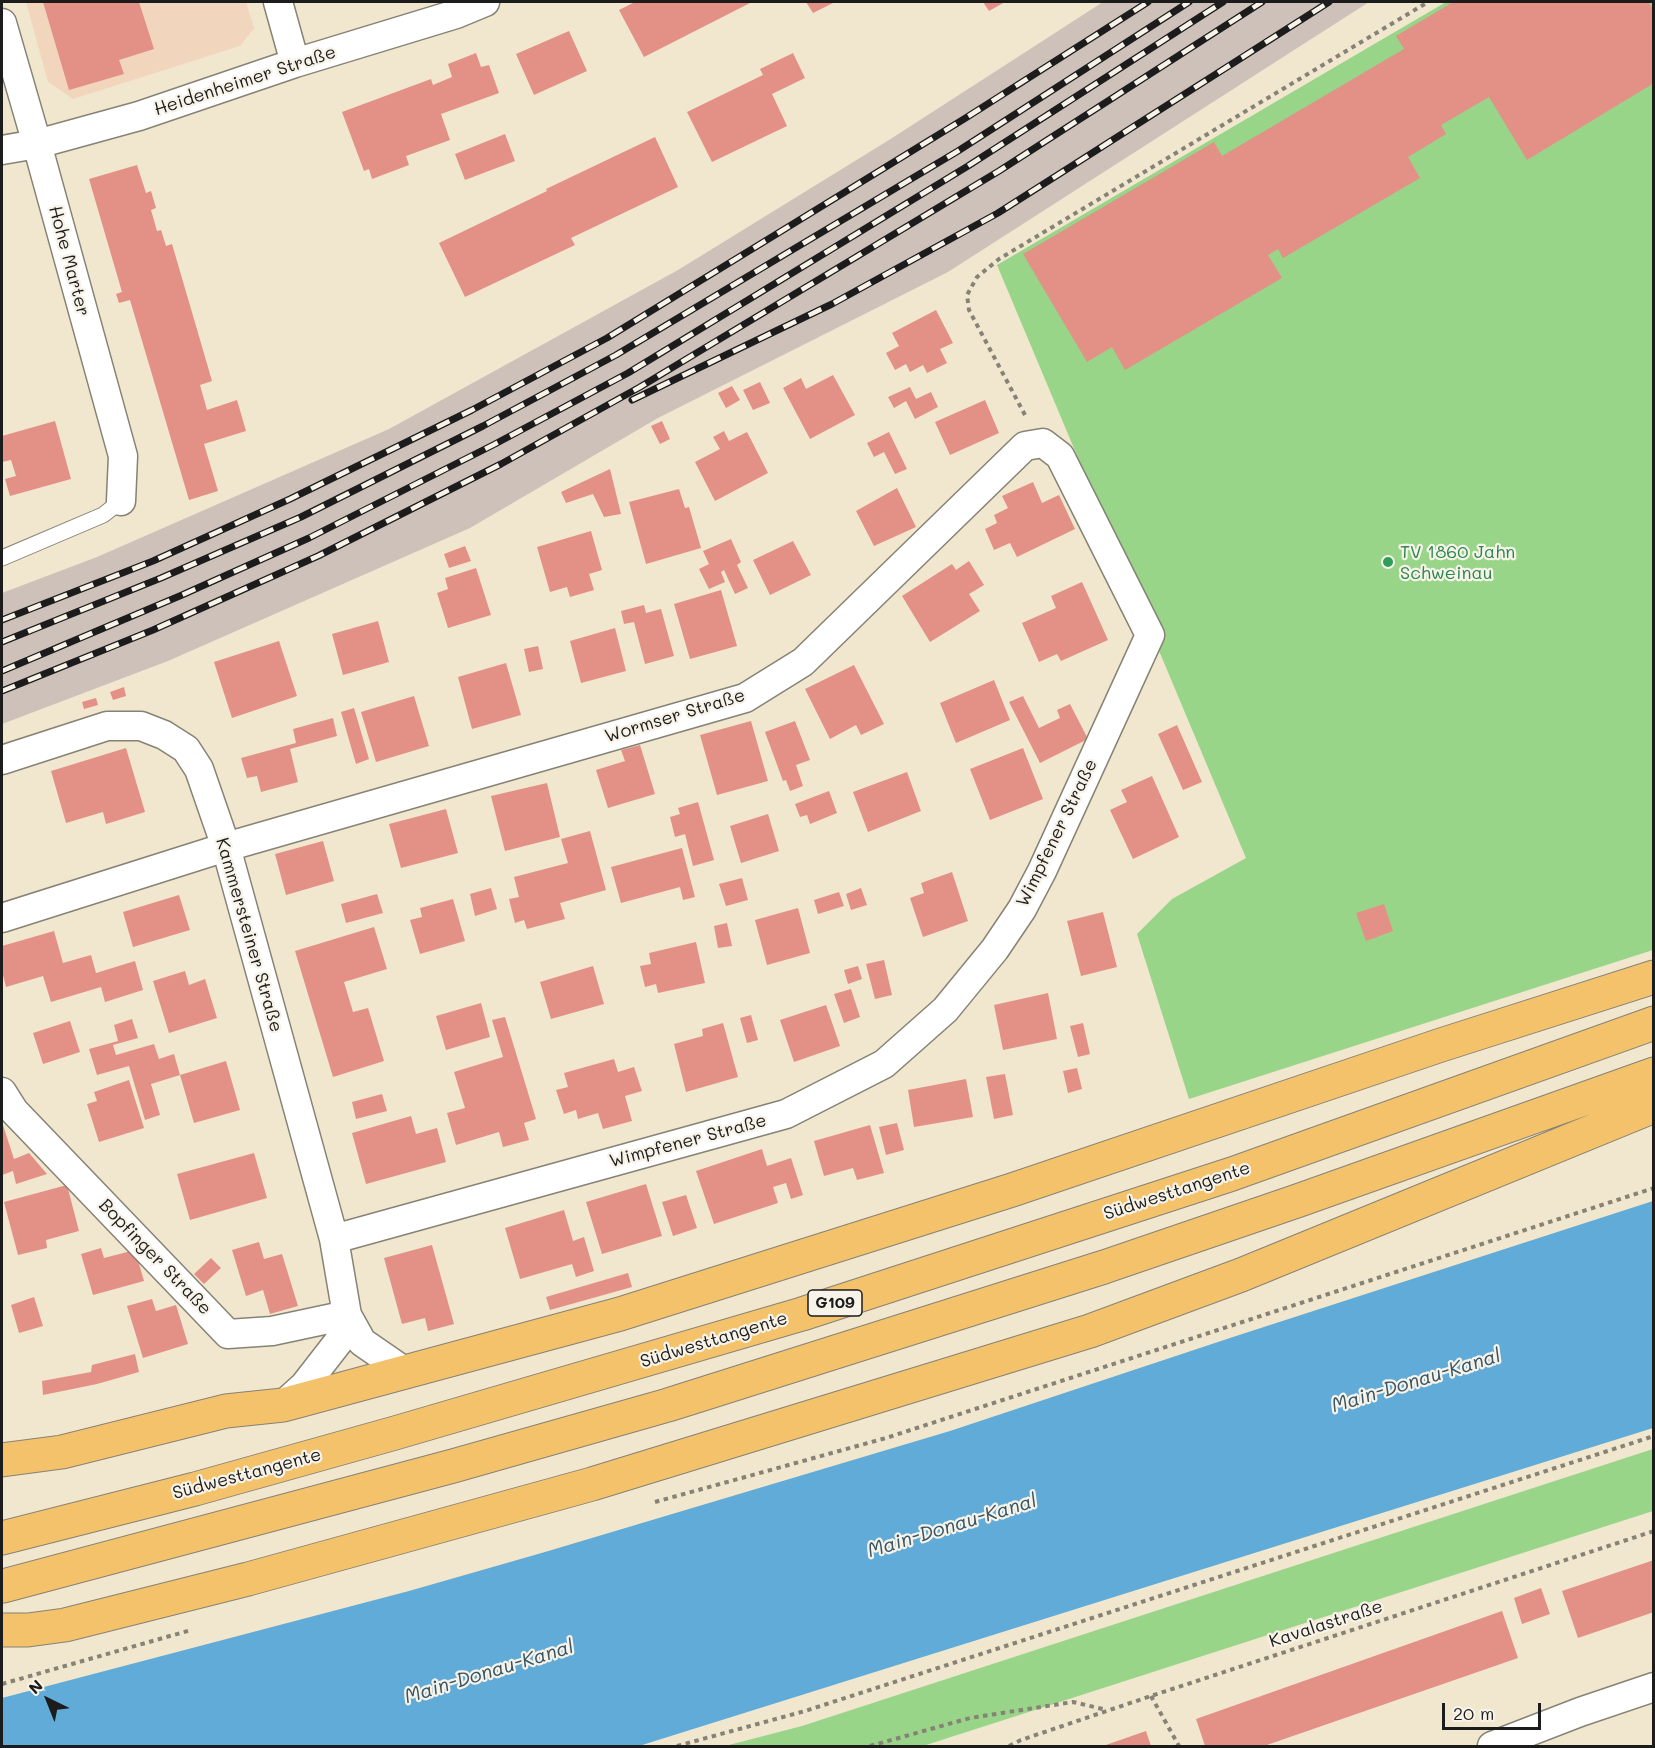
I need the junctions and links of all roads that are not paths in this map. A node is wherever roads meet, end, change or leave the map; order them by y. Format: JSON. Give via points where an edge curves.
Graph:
{"nodes":[{"id":1,"x":278,"y":2,"type":"edge"},
{"id":2,"x":485,"y":2,"type":"edge"},
{"id":3,"x":2,"y":23,"type":"edge"},
{"id":4,"x":295,"y":63,"type":"junction"},
{"id":5,"x":38,"y":144,"type":"junction"},
{"id":6,"x":2,"y":150,"type":"edge"},
{"id":7,"x":1043,"y":443,"type":"joint"},
{"id":8,"x":121,"y":501,"type":"joint"},
{"id":9,"x":2,"y":558,"type":"edge"},
{"id":10,"x":2,"y":760,"type":"edge"},
{"id":11,"x":226,"y":847,"type":"junction"},
{"id":12,"x":2,"y":918,"type":"edge"},
{"id":13,"x":1653,"y":977,"type":"edge"},
{"id":14,"x":1653,"y":1023,"type":"edge"},
{"id":15,"x":1653,"y":1074,"type":"edge"},
{"id":16,"x":2,"y":1092,"type":"edge"},
{"id":17,"x":1653,"y":1106,"type":"edge"},
{"id":18,"x":334,"y":1239,"type":"junction"},
{"id":19,"x":347,"y":1315,"type":"junction"},
{"id":20,"x":407,"y":1373,"type":"junction"},
{"id":21,"x":283,"y":1405,"type":"junction"},
{"id":22,"x":55,"y":1453,"type":"junction"},
{"id":23,"x":2,"y":1460,"type":"edge"},
{"id":24,"x":2,"y":1485,"type":"edge"},
{"id":25,"x":2,"y":1538,"type":"edge"},
{"id":26,"x":9,"y":1615,"type":"edge"},
{"id":27,"x":2,"y":1653,"type":"edge"},
{"id":28,"x":1653,"y":1687,"type":"edge"},
{"id":29,"x":1492,"y":1746,"type":"edge"}],
"edges":[{"from":1,"to":4,"type":"street"},
{"from":2,"to":4,"type":"street","name":"Heidenheimer Straße"},
{"from":3,"to":5,"type":"street","name":"Hohe Marter"},
{"from":4,"to":5,"type":"street","name":"Heidenheimer Straße","via":[[139,116]]},
{"from":5,"to":6,"type":"street","name":"Heidenheimer Straße"},
{"from":5,"to":8,"type":"street","name":"Hohe Marter","via":[[123,456]]},
{"from":7,"to":11,"type":"street","name":"Wormser Straße","via":[[1025,446],[803,662],[745,698]]},
{"from":7,"to":18,"type":"street","name":"Wimpfener Straße","via":[[1060,456],[1149,635],[1022,909],[945,1010],[884,1064],[786,1114]]},
{"from":8,"to":9,"type":"lane","via":[[103,515]]},
{"from":10,"to":11,"type":"street","name":"Kammersteiner Straße","via":[[107,726],[141,726],[186,749],[199,769]]},
{"from":11,"to":12,"type":"street"},
{"from":11,"to":18,"type":"street","name":"Kammersteiner Straße"},
{"from":13,"to":20,"type":"highway","via":[[825,1250],[620,1314]]},
{"from":14,"to":25,"type":"highway","name":"Südwesttangente","number":"G109","via":[[1232,1174],[802,1314],[395,1433]]},
{"from":15,"to":26,"type":"highway","number":"G109","via":[[1136,1256],[712,1391],[194,1537]]},
{"from":16,"to":19,"type":"street","name":"Bopfinger Straße","via":[[14,1111],[228,1334],[272,1331]]},
{"from":17,"to":26,"type":"highway","via":[[1241,1275],[1090,1331],[592,1484],[248,1579],[65,1625]]},
{"from":18,"to":19,"type":"street","name":"Kammersteiner Straße"},
{"from":19,"to":20,"type":"street","name":"Kammersteiner Straße","via":[[362,1342]]},
{"from":19,"to":21,"type":"street","name":"Kammersteiner Straße","via":[[339,1341],[304,1386]]},
{"from":20,"to":21,"type":"highway"},
{"from":21,"to":22,"type":"highway","via":[[226,1411]]},
{"from":22,"to":23,"type":"highway"},
{"from":22,"to":24,"type":"highway"},
{"from":26,"to":27,"type":"highway"},
{"from":28,"to":29,"type":"street"}]}
